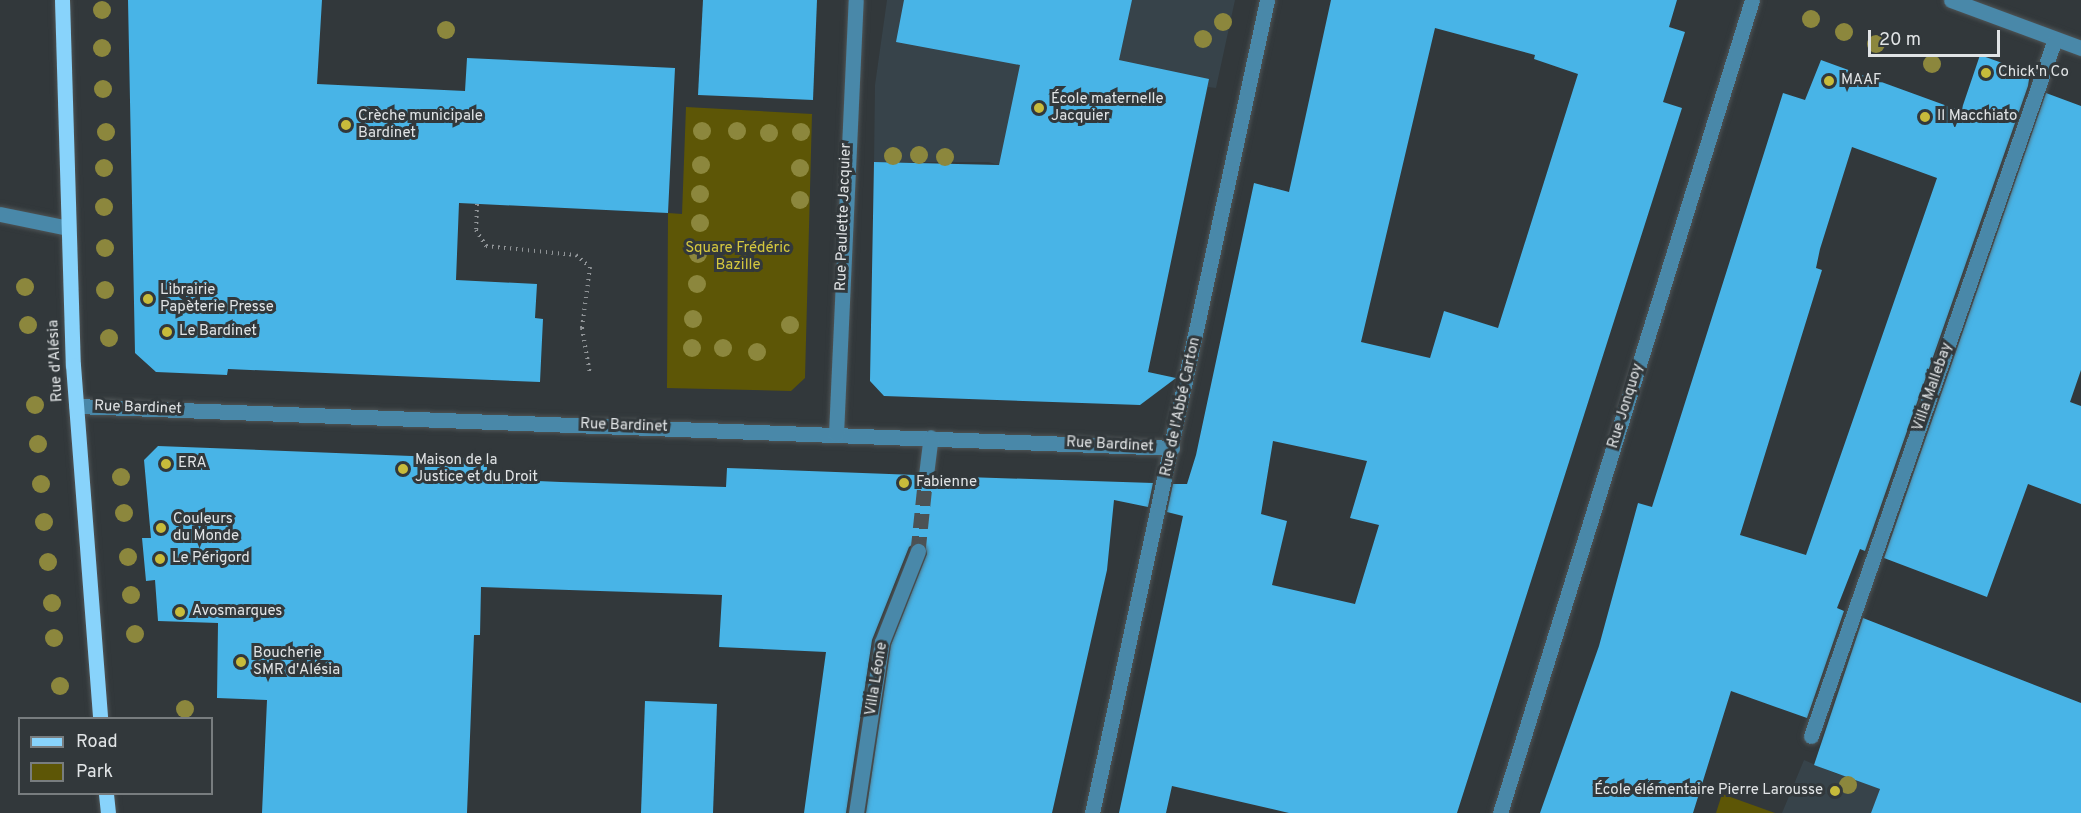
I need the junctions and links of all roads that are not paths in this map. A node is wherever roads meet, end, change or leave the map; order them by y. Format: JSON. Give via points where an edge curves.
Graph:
{"nodes":[{"id":1,"x":62,"y":0,"type":"edge"},
{"id":2,"x":856,"y":0,"type":"edge"},
{"id":3,"x":1267,"y":0,"type":"edge"},
{"id":4,"x":1752,"y":0,"type":"edge"},
{"id":5,"x":1951,"y":0,"type":"edge"},
{"id":6,"x":2055,"y":39,"type":"junction"},
{"id":7,"x":2081,"y":48,"type":"edge"},
{"id":8,"x":0,"y":214,"type":"edge"},
{"id":9,"x":68,"y":228,"type":"junction"},
{"id":10,"x":76,"y":406,"type":"junction"},
{"id":11,"x":837,"y":434,"type":"junction"},
{"id":12,"x":931,"y":437,"type":"junction"},
{"id":13,"x":1172,"y":448,"type":"junction"},
{"id":14,"x":926,"y":475,"type":"tunnel mouth"},
{"id":15,"x":918,"y":551,"type":"tunnel mouth"},
{"id":16,"x":100,"y":717,"type":"edge"},
{"id":17,"x":1810,"y":736,"type":"dead end"},
{"id":18,"x":106,"y":795,"type":"edge"},
{"id":19,"x":108,"y":813,"type":"edge"},
{"id":20,"x":856,"y":813,"type":"edge"},
{"id":21,"x":1092,"y":813,"type":"edge"},
{"id":22,"x":1500,"y":813,"type":"edge"}],
"edges":[{"from":1,"to":9,"type":"main road","name":"Rue d'Alésia"},
{"from":2,"to":11,"type":"street","name":"Rue Paulette Jacquier"},
{"from":3,"to":13,"type":"street","name":"Rue de l'Abbé Carton"},
{"from":4,"to":22,"type":"street","name":"Rue Jonquoy"},
{"from":5,"to":6,"type":"street"},
{"from":6,"to":7,"type":"street"},
{"from":6,"to":17,"type":"street","name":"Villa Mallebay"},
{"from":8,"to":9,"type":"street"},
{"from":9,"to":10,"type":"main road","name":"Rue d'Alésia"},
{"from":10,"to":11,"type":"street","name":"Rue Bardinet"},
{"from":10,"to":16,"type":"main road","name":"Rue d'Alésia"},
{"from":11,"to":12,"type":"street","name":"Rue Bardinet"},
{"from":12,"to":13,"type":"street","name":"Rue Bardinet"},
{"from":12,"to":14,"type":"street"},
{"from":13,"to":21,"type":"street","name":"Rue de l'Abbé Carton"},
{"from":15,"to":20,"type":"street","name":"Villa Léone","via":[[882,642]]},
{"from":18,"to":19,"type":"main road"}]}
